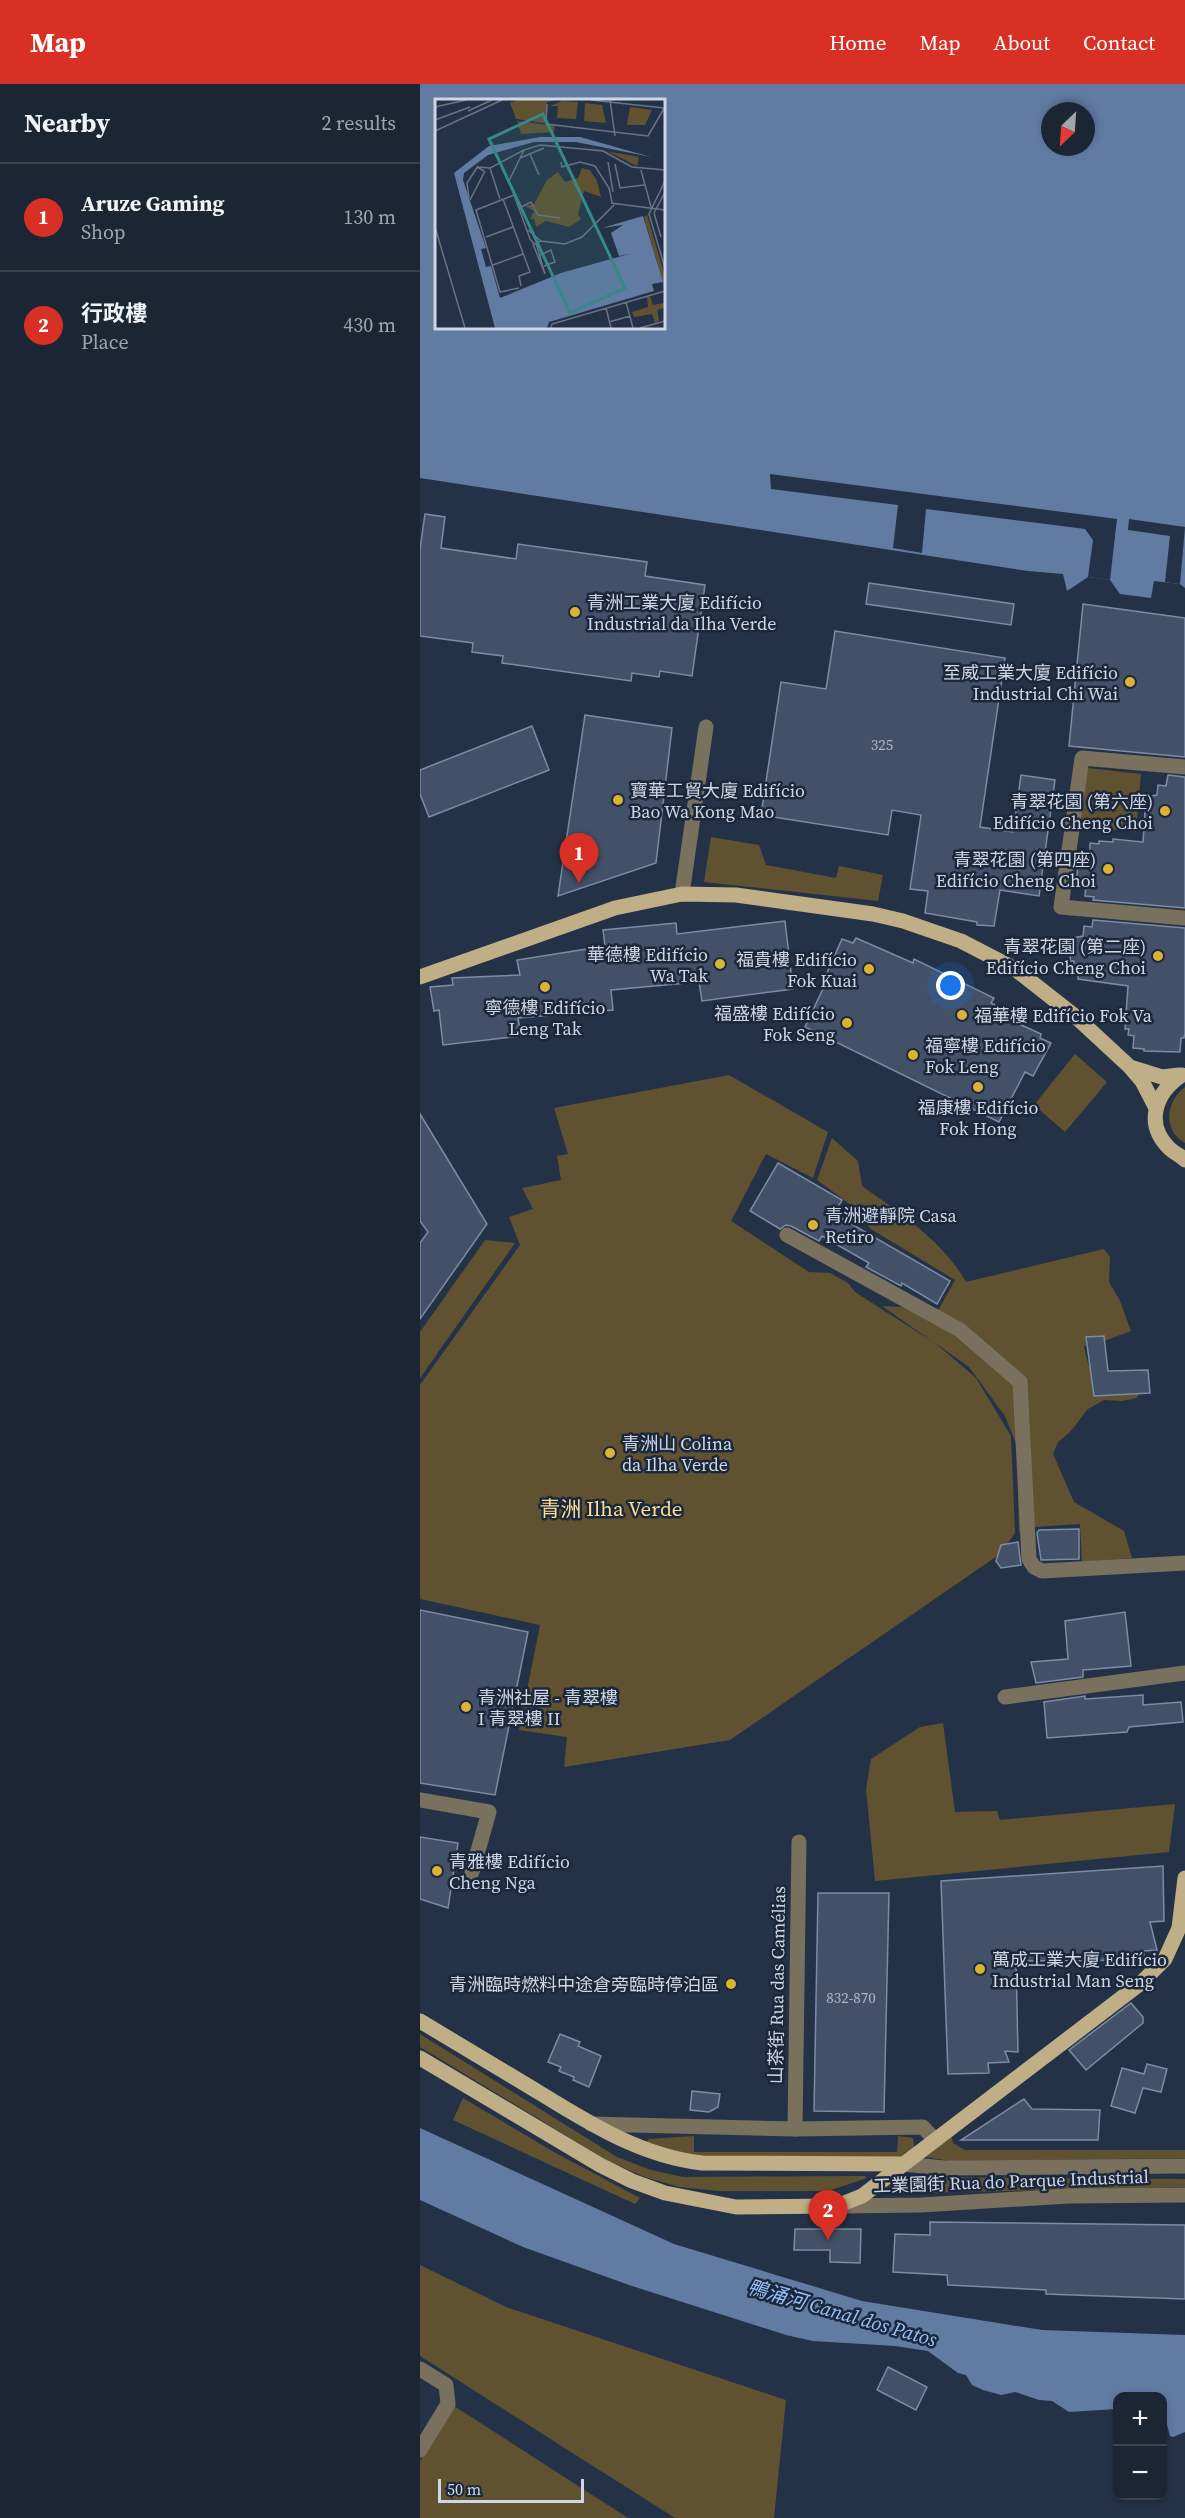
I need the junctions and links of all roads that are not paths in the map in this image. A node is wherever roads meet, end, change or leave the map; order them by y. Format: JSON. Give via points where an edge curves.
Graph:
{"nodes":[{"id":1,"x":706,"y":727,"type":"dead end"},
{"id":2,"x":1185,"y":767,"type":"edge"},
{"id":3,"x":682,"y":894,"type":"junction"},
{"id":4,"x":1185,"y":918,"type":"edge"},
{"id":5,"x":420,"y":976,"type":"edge"},
{"id":6,"x":1130,"y":1066,"type":"junction"},
{"id":7,"x":1184,"y":1074,"type":"edge"},
{"id":8,"x":1156,"y":1108,"type":"junction"},
{"id":9,"x":1184,"y":1158,"type":"edge"},
{"id":10,"x":787,"y":1235,"type":"dead end"},
{"id":11,"x":1185,"y":1563,"type":"edge"},
{"id":12,"x":1185,"y":1673,"type":"edge"},
{"id":13,"x":1005,"y":1697,"type":"dead end"},
{"id":14,"x":420,"y":1800,"type":"edge"},
{"id":15,"x":799,"y":1842,"type":"dead end"},
{"id":16,"x":472,"y":1872,"type":"dead end"},
{"id":17,"x":1185,"y":1878,"type":"edge"},
{"id":18,"x":420,"y":2021,"type":"edge"},
{"id":19,"x":420,"y":2058,"type":"edge"},
{"id":20,"x":591,"y":2124,"type":"junction"},
{"id":21,"x":795,"y":2129,"type":"junction"},
{"id":22,"x":935,"y":2140,"type":"junction"},
{"id":23,"x":903,"y":2164,"type":"junction"},
{"id":24,"x":1185,"y":2166,"type":"edge"},
{"id":25,"x":1185,"y":2195,"type":"edge"},
{"id":26,"x":837,"y":2206,"type":"junction"},
{"id":27,"x":420,"y":2368,"type":"edge"},
{"id":28,"x":420,"y":2450,"type":"edge"}],
"edges":[{"from":1,"to":3,"type":"street"},
{"from":2,"to":4,"type":"street","via":[[1082,758],[1061,907]]},
{"from":3,"to":5,"type":"main road","via":[[615,908]]},
{"from":3,"to":6,"type":"main road","via":[[736,895],[873,914],[961,941],[1015,969]]},
{"from":6,"to":7,"type":"main road","via":[[1162,1077]]},
{"from":6,"to":8,"type":"main road"},
{"from":7,"to":8,"type":"main road","via":[[1170,1083]]},
{"from":8,"to":9,"type":"main road","via":[[1161,1137]]},
{"from":10,"to":11,"type":"street","via":[[960,1330],[1020,1382],[1029,1559],[1034,1567],[1042,1571]]},
{"from":12,"to":13,"type":"street"},
{"from":14,"to":16,"type":"street","via":[[489,1812]]},
{"from":15,"to":21,"type":"street","name":"山茶街 Rua das Camélias"},
{"from":17,"to":22,"type":"main road","via":[[1179,1928],[1165,1959],[1141,1983]]},
{"from":18,"to":20,"type":"main road"},
{"from":19,"to":26,"type":"main road","via":[[568,2148],[632,2181],[665,2193],[736,2207]]},
{"from":20,"to":21,"type":"street"},
{"from":20,"to":23,"type":"main road","via":[[650,2152],[678,2160]]},
{"from":21,"to":22,"type":"street","via":[[923,2127]]},
{"from":22,"to":23,"type":"main road"},
{"from":23,"to":24,"type":"street","name":"工業園街 Rua do Parque Industrial","via":[[945,2168]]},
{"from":23,"to":26,"type":"main road","via":[[862,2196]]},
{"from":25,"to":26,"type":"street","name":"工業園街 Rua do Parque Industrial"},
{"from":27,"to":28,"type":"street","via":[[446,2385],[448,2404]]}]}
